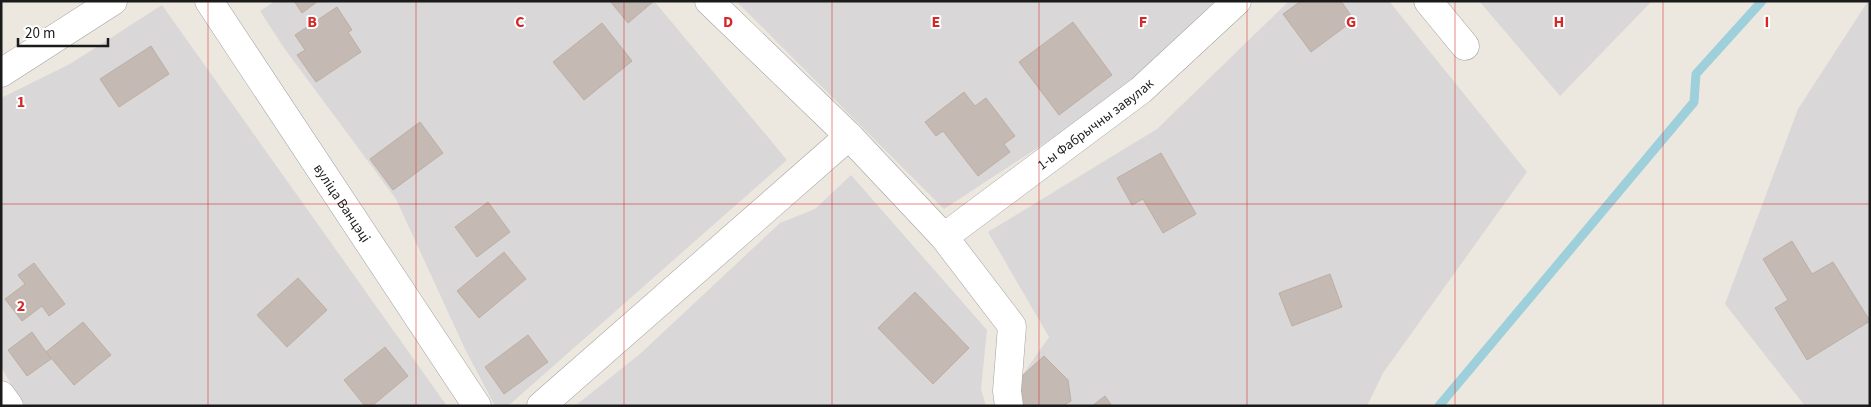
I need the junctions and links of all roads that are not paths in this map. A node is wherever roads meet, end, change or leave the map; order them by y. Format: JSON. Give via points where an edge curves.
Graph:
{"nodes":[{"id":1,"x":113,"y":1,"type":"edge"},
{"id":2,"x":209,"y":1,"type":"edge"},
{"id":3,"x":709,"y":1,"type":"edge"},
{"id":4,"x":1238,"y":1,"type":"edge"},
{"id":5,"x":1428,"y":1,"type":"edge"},
{"id":6,"x":1465,"y":46,"type":"dead end"},
{"id":7,"x":1,"y":73,"type":"edge"},
{"id":8,"x":850,"y":136,"type":"junction"},
{"id":9,"x":944,"y":236,"type":"junction"},
{"id":10,"x":1,"y":395,"type":"edge"},
{"id":11,"x":9,"y":406,"type":"edge"},
{"id":12,"x":477,"y":406,"type":"edge"},
{"id":13,"x":541,"y":406,"type":"edge"},
{"id":14,"x":1009,"y":406,"type":"edge"}],
"edges":[{"from":1,"to":7,"type":"street"},
{"from":2,"to":12,"type":"street","name":"вуліца Ванцэці"},
{"from":3,"to":8,"type":"street"},
{"from":4,"to":9,"type":"street","name":"1-ы Фабрычны завулак","via":[[1141,90]]},
{"from":5,"to":6,"type":"street"},
{"from":8,"to":9,"type":"street"},
{"from":8,"to":13,"type":"street"},
{"from":9,"to":14,"type":"street","via":[[1012,326],[1006,391]]},
{"from":10,"to":11,"type":"street"}]}
